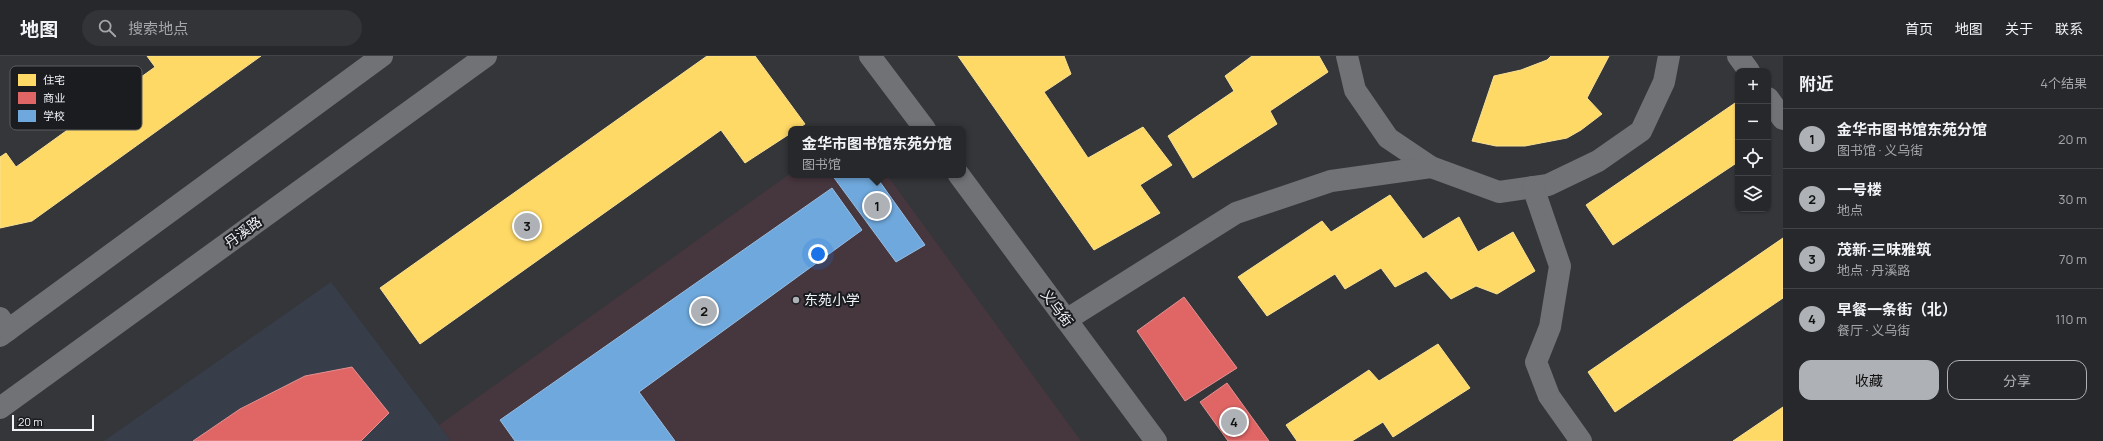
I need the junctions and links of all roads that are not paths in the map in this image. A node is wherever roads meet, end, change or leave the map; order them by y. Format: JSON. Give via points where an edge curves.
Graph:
{"nodes":[{"id":1,"x":382,"y":56,"type":"edge"},
{"id":2,"x":486,"y":56,"type":"edge"},
{"id":3,"x":870,"y":56,"type":"edge"},
{"id":4,"x":1347,"y":56,"type":"edge"},
{"id":5,"x":1669,"y":56,"type":"edge"},
{"id":6,"x":1738,"y":56,"type":"edge"},
{"id":7,"x":1747,"y":68,"type":"edge"},
{"id":8,"x":1771,"y":102,"type":"edge"},
{"id":9,"x":1783,"y":119,"type":"edge"},
{"id":10,"x":923,"y":126,"type":"edge"},
{"id":11,"x":1431,"y":167,"type":"junction"},
{"id":12,"x":961,"y":178,"type":"edge"},
{"id":13,"x":1533,"y":187,"type":"junction"},
{"id":14,"x":1066,"y":320,"type":"junction"},
{"id":15,"x":3,"y":328,"type":"edge"},
{"id":16,"x":0,"y":408,"type":"edge"},
{"id":17,"x":1156,"y":441,"type":"edge"},
{"id":18,"x":1581,"y":441,"type":"edge"}],
"edges":[{"from":1,"to":15,"type":"street"},
{"from":2,"to":16,"type":"street","name":"丹溪路"},
{"from":3,"to":10,"type":"street"},
{"from":4,"to":11,"type":"street","via":[[1355,90],[1388,138]]},
{"from":5,"to":13,"type":"street","via":[[1664,82],[1641,131],[1598,161],[1548,185]]},
{"from":6,"to":7,"type":"street"},
{"from":8,"to":9,"type":"street"},
{"from":11,"to":13,"type":"street","via":[[1500,192]]},
{"from":11,"to":14,"type":"street","via":[[1331,181],[1236,213]]},
{"from":12,"to":14,"type":"street","name":"义乌街"},
{"from":13,"to":18,"type":"street","via":[[1560,266],[1550,327],[1536,362],[1549,396]]},
{"from":14,"to":17,"type":"street","name":"义乌街"}]}
